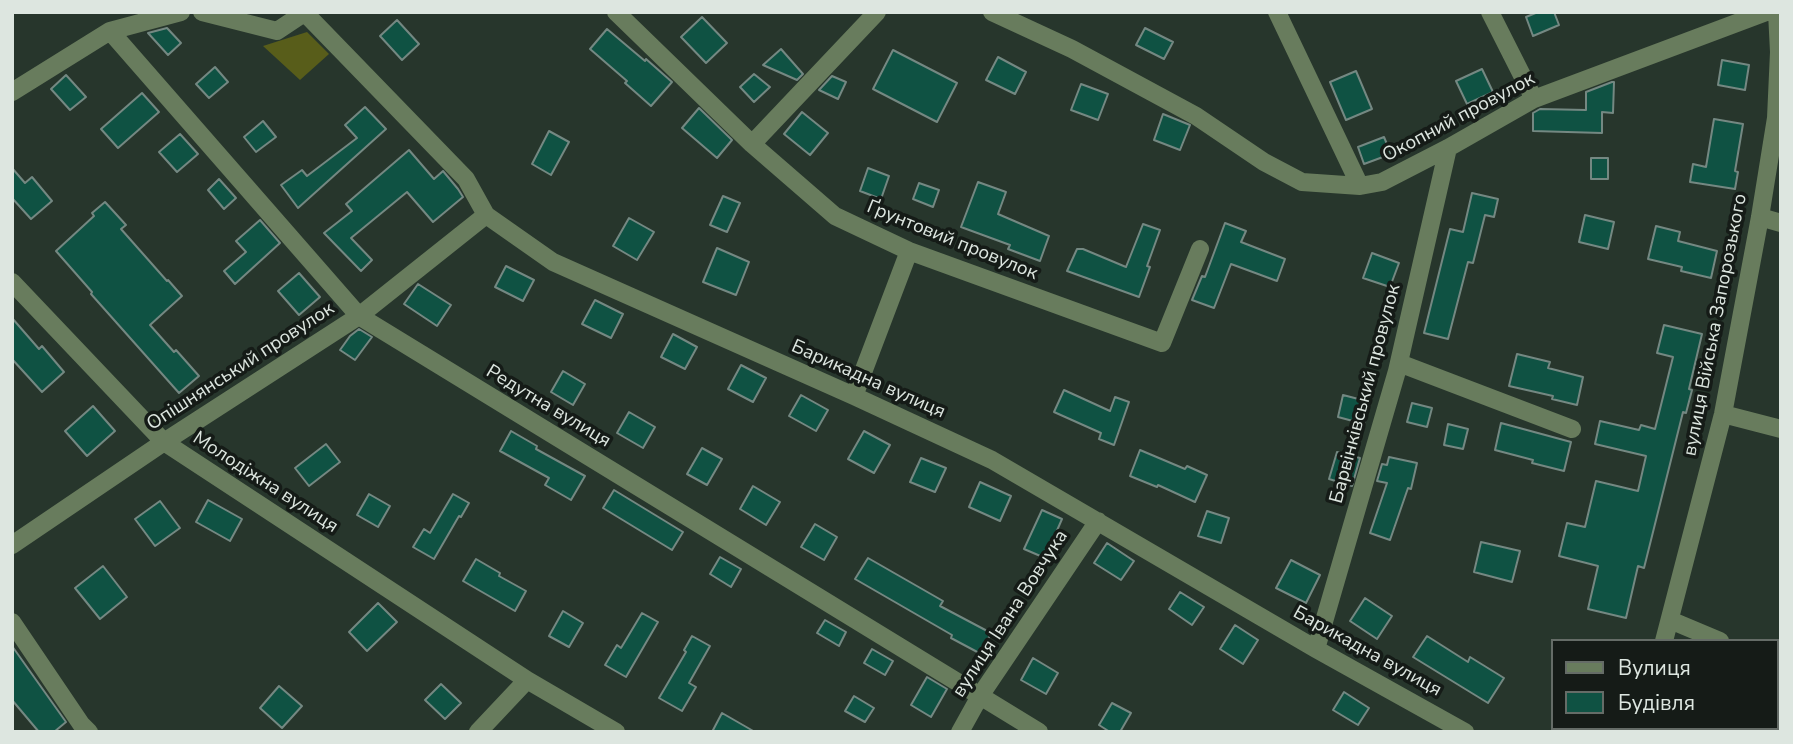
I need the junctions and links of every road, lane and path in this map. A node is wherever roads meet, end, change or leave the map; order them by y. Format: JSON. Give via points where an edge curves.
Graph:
{"nodes":[{"id":1,"x":181,"y":12,"type":"edge"},
{"id":2,"x":202,"y":12,"type":"edge"},
{"id":3,"x":616,"y":12,"type":"edge"},
{"id":4,"x":877,"y":12,"type":"edge"},
{"id":5,"x":992,"y":12,"type":"edge"},
{"id":6,"x":1277,"y":12,"type":"edge"},
{"id":7,"x":1490,"y":12,"type":"edge"},
{"id":8,"x":1766,"y":12,"type":"edge"},
{"id":9,"x":1777,"y":12,"type":"edge"},
{"id":10,"x":304,"y":13,"type":"edge"},
{"id":11,"x":110,"y":31,"type":"junction"},
{"id":12,"x":12,"y":92,"type":"edge"},
{"id":13,"x":1534,"y":99,"type":"junction"},
{"id":14,"x":752,"y":144,"type":"junction"},
{"id":15,"x":1448,"y":148,"type":"junction"},
{"id":16,"x":1360,"y":186,"type":"junction"},
{"id":17,"x":486,"y":215,"type":"junction"},
{"id":18,"x":1760,"y":217,"type":"junction"},
{"id":19,"x":1781,"y":223,"type":"edge"},
{"id":20,"x":909,"y":250,"type":"junction"},
{"id":21,"x":1200,"y":250,"type":"dead end"},
{"id":22,"x":12,"y":282,"type":"edge"},
{"id":23,"x":359,"y":316,"type":"junction"},
{"id":24,"x":1399,"y":363,"type":"junction"},
{"id":25,"x":854,"y":396,"type":"junction"},
{"id":26,"x":1723,"y":414,"type":"junction"},
{"id":27,"x":1572,"y":429,"type":"dead end"},
{"id":28,"x":1781,"y":429,"type":"edge"},
{"id":29,"x":164,"y":442,"type":"junction"},
{"id":30,"x":1097,"y":521,"type":"junction"},
{"id":31,"x":12,"y":545,"type":"edge"},
{"id":32,"x":1670,"y":620,"type":"junction"},
{"id":33,"x":12,"y":622,"type":"edge"},
{"id":34,"x":1665,"y":639,"type":"edge"},
{"id":35,"x":1715,"y":639,"type":"edge"},
{"id":36,"x":1316,"y":649,"type":"junction"},
{"id":37,"x":527,"y":680,"type":"junction"},
{"id":38,"x":980,"y":696,"type":"junction"},
{"id":39,"x":89,"y":732,"type":"edge"},
{"id":40,"x":478,"y":732,"type":"edge"},
{"id":41,"x":616,"y":732,"type":"edge"},
{"id":42,"x":960,"y":732,"type":"edge"},
{"id":43,"x":1039,"y":732,"type":"edge"},
{"id":44,"x":1465,"y":732,"type":"edge"}],
"edges":[{"from":1,"to":11,"type":"street"},
{"from":2,"to":10,"type":"street","via":[[277,31]]},
{"from":3,"to":14,"type":"street","name":"Ґрунтовий провулок"},
{"from":4,"to":14,"type":"street"},
{"from":5,"to":16,"type":"street","name":"Окопний провулок","via":[[1196,116],[1302,183]]},
{"from":6,"to":16,"type":"street"},
{"from":7,"to":13,"type":"street"},
{"from":8,"to":13,"type":"street","name":"Окопний провулок"},
{"from":9,"to":18,"type":"street","name":"вулиця Війська Запорозького","via":[[1776,118]]},
{"from":10,"to":17,"type":"street","name":"Барикадна вулиця","via":[[466,179]]},
{"from":11,"to":12,"type":"street"},
{"from":11,"to":23,"type":"street","name":"Редутна вулиця"},
{"from":13,"to":15,"type":"street","name":"Окопний провулок"},
{"from":14,"to":20,"type":"street","name":"Ґрунтовий провулок","via":[[835,216]]},
{"from":15,"to":16,"type":"street","name":"Окопний провулок","via":[[1382,182]]},
{"from":15,"to":24,"type":"street","name":"Барвінківський провулок"},
{"from":17,"to":23,"type":"street","name":"Опішнянський провулок"},
{"from":17,"to":25,"type":"street","name":"Барикадна вулиця","via":[[553,262]]},
{"from":18,"to":19,"type":"street"},
{"from":18,"to":26,"type":"street","name":"вулиця Війська Запорозького"},
{"from":20,"to":21,"type":"street","name":"Ґрунтовий провулок","via":[[1161,343]]},
{"from":20,"to":25,"type":"street"},
{"from":22,"to":29,"type":"street","name":"Молодіжна вулиця"},
{"from":23,"to":29,"type":"street","name":"Опішнянський провулок"},
{"from":23,"to":38,"type":"street","name":"Редутна вулиця"},
{"from":24,"to":27,"type":"street"},
{"from":24,"to":36,"type":"street","name":"Барвінківський провулок"},
{"from":25,"to":30,"type":"street","name":"Барикадна вулиця","via":[[992,460]]},
{"from":26,"to":28,"type":"street"},
{"from":26,"to":32,"type":"street","name":"вулиця Війська Запорозького"},
{"from":29,"to":31,"type":"street","name":"Опішнянський провулок"},
{"from":29,"to":37,"type":"street","name":"Молодіжна вулиця"},
{"from":30,"to":36,"type":"street","name":"Барикадна вулиця"},
{"from":30,"to":38,"type":"street","name":"вулиця Івана Вовчука"},
{"from":32,"to":34,"type":"street","name":"вулиця Війська Запорозького"},
{"from":32,"to":35,"type":"street"},
{"from":33,"to":39,"type":"street"},
{"from":36,"to":44,"type":"street","name":"Барикадна вулиця"},
{"from":37,"to":40,"type":"street"},
{"from":37,"to":41,"type":"street","name":"Молодіжна вулиця"},
{"from":38,"to":42,"type":"street","name":"вулиця Івана Вовчука"},
{"from":38,"to":43,"type":"street","name":"Редутна вулиця"}]}
